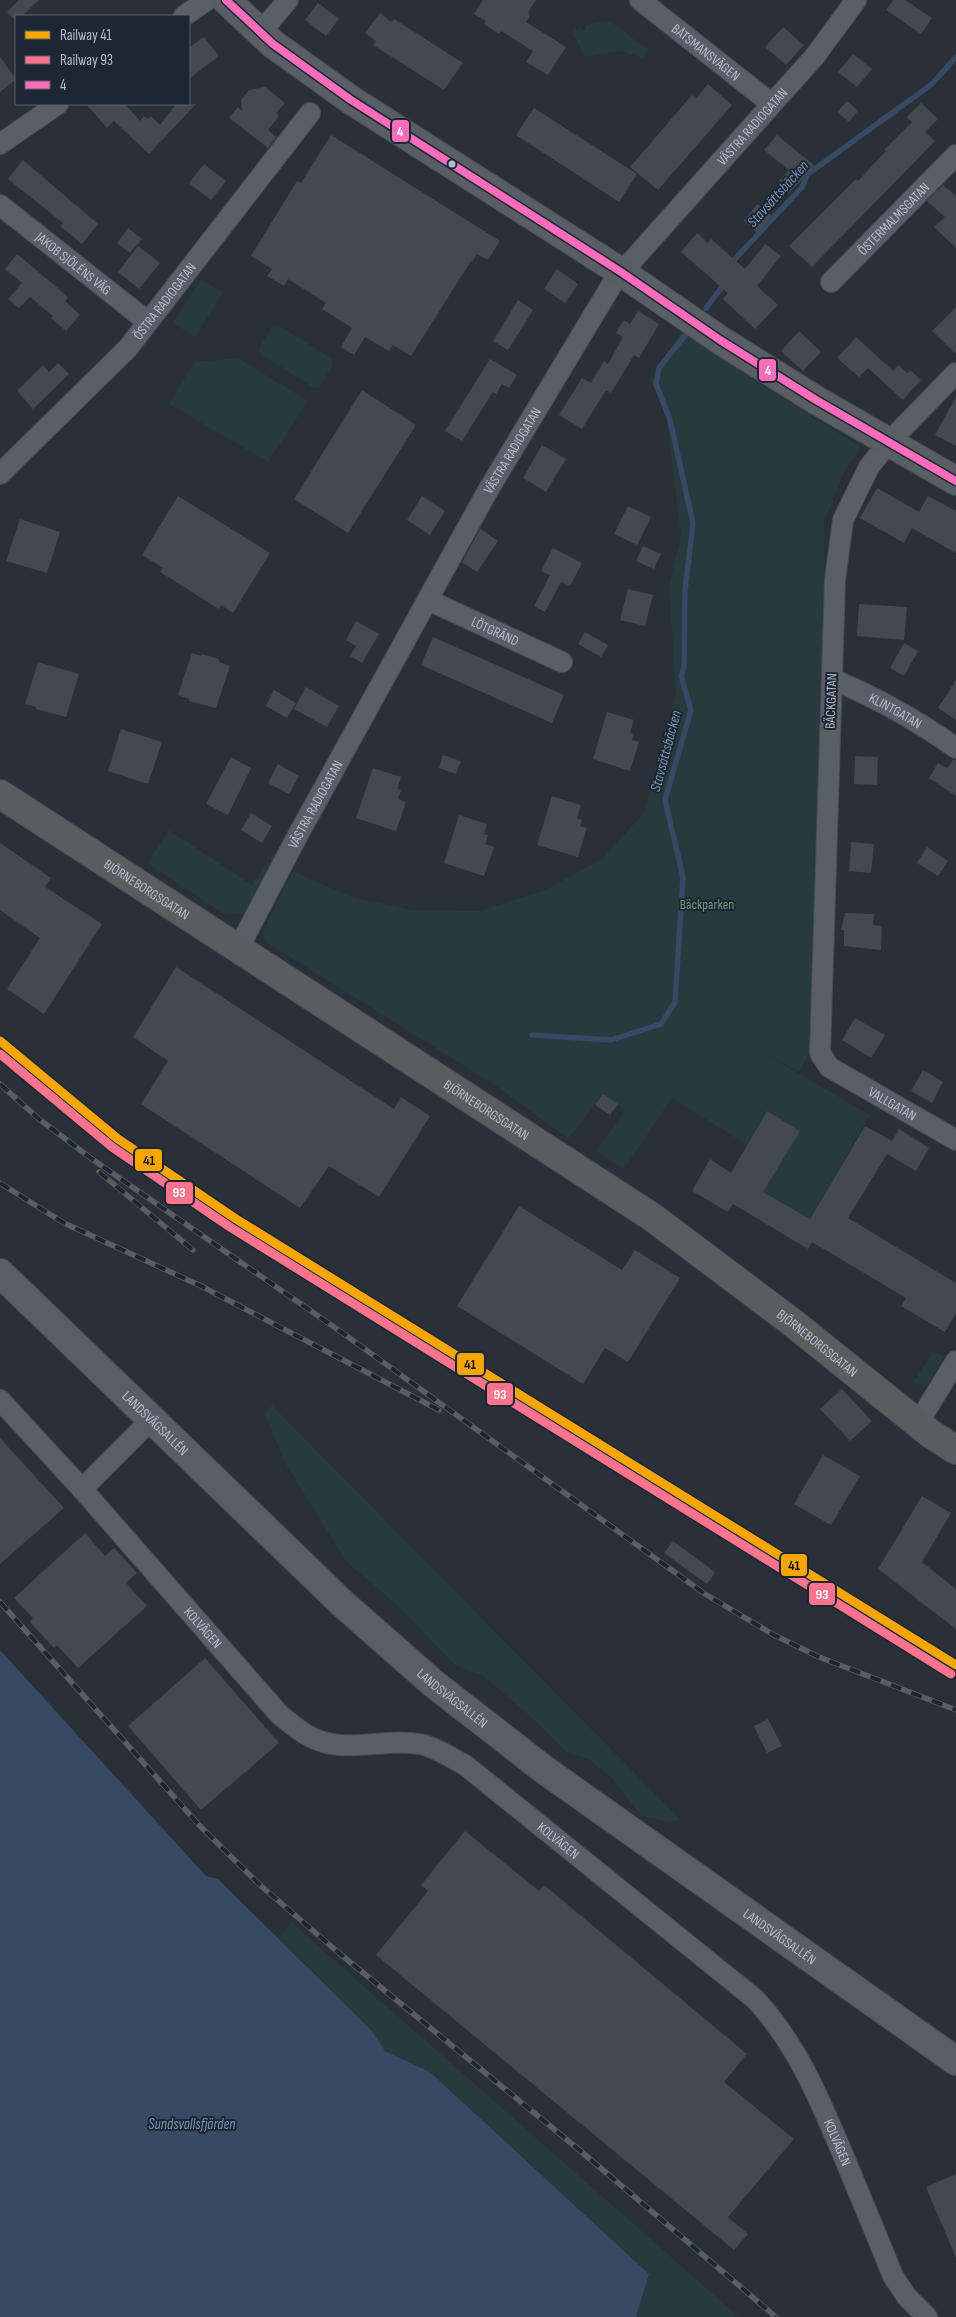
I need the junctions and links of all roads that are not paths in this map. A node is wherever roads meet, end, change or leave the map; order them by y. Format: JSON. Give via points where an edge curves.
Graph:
{"nodes":[{"id":1,"x":208,"y":0,"type":"edge"},
{"id":2,"x":226,"y":0,"type":"edge"},
{"id":3,"x":288,"y":0,"type":"edge"},
{"id":4,"x":640,"y":0,"type":"edge"},
{"id":5,"x":856,"y":0,"type":"edge"},
{"id":6,"x":186,"y":15,"type":"edge"},
{"id":7,"x":258,"y":32,"type":"junction"},
{"id":8,"x":772,"y":104,"type":"junction"},
{"id":9,"x":57,"y":105,"type":"edge"},
{"id":10,"x":310,"y":113,"type":"dead end"},
{"id":11,"x":0,"y":144,"type":"edge"},
{"id":12,"x":956,"y":155,"type":"edge"},
{"id":13,"x":0,"y":204,"type":"edge"},
{"id":14,"x":621,"y":272,"type":"junction"},
{"id":15,"x":831,"y":282,"type":"dead end"},
{"id":16,"x":148,"y":322,"type":"junction"},
{"id":17,"x":956,"y":373,"type":"edge"},
{"id":18,"x":889,"y":442,"type":"junction"},
{"id":19,"x":0,"y":474,"type":"edge"},
{"id":20,"x":956,"y":481,"type":"edge"},
{"id":21,"x":428,"y":600,"type":"junction"},
{"id":22,"x":562,"y":662,"type":"dead end"},
{"id":23,"x":832,"y":679,"type":"junction"},
{"id":24,"x":956,"y":748,"type":"edge"},
{"id":25,"x":0,"y":794,"type":"edge"},
{"id":26,"x":238,"y":949,"type":"junction"},
{"id":27,"x":829,"y":1067,"type":"joint"},
{"id":28,"x":956,"y":1140,"type":"edge"},
{"id":29,"x":0,"y":1272,"type":"edge"},
{"id":30,"x":956,"y":1361,"type":"edge"},
{"id":31,"x":0,"y":1400,"type":"edge"},
{"id":32,"x":152,"y":1419,"type":"junction"},
{"id":33,"x":918,"y":1423,"type":"junction"},
{"id":34,"x":956,"y":1450,"type":"edge"},
{"id":35,"x":82,"y":1490,"type":"junction"},
{"id":36,"x":956,"y":2061,"type":"edge"},
{"id":37,"x":927,"y":2317,"type":"edge"}],
"edges":[{"from":1,"to":6,"type":"street"},
{"from":2,"to":7,"type":"main road"},
{"from":3,"to":7,"type":"street"},
{"from":4,"to":8,"type":"street","name":"BÅTSMANSVÄGEN"},
{"from":5,"to":8,"type":"street","name":"VÄSTRA RADIOGATAN","via":[[815,56]]},
{"from":7,"to":14,"type":"main road","via":[[304,69]]},
{"from":8,"to":14,"type":"street","name":"VÄSTRA RADIOGATAN"},
{"from":9,"to":11,"type":"street"},
{"from":10,"to":16,"type":"street","name":"ÖSTRA RADIOGATAN"},
{"from":12,"to":15,"type":"street","name":"ÖSTERMALMSGATAN"},
{"from":13,"to":16,"type":"street","name":"JAKOB SJÖLÉNS VÄG"},
{"from":14,"to":18,"type":"main road","via":[[720,340]]},
{"from":14,"to":21,"type":"street","name":"VÄSTRA RADIOGATAN","via":[[487,492]]},
{"from":16,"to":19,"type":"street","name":"ÖSTRA RADIOGATAN","via":[[128,348]]},
{"from":17,"to":18,"type":"street","name":"BÄCKGATAN"},
{"from":18,"to":20,"type":"main road"},
{"from":18,"to":23,"type":"street","name":"BÄCKGATAN","via":[[869,467],[843,520],[835,580]]},
{"from":21,"to":22,"type":"street","name":"LÖTGRÄND"},
{"from":21,"to":26,"type":"street","name":"VÄSTRA RADIOGATAN"},
{"from":23,"to":24,"type":"street","name":"KLINTGATAN","via":[[855,688],[934,732]]},
{"from":23,"to":27,"type":"street","name":"BÄCKGATAN","via":[[820,1053]]},
{"from":25,"to":26,"type":"highway","name":"BJÖRNEBORGSGATAN"},
{"from":26,"to":33,"type":"highway","name":"BJÖRNEBORGSGATAN","via":[[652,1217],[793,1323]]},
{"from":27,"to":28,"type":"street","name":"VALLGATAN"},
{"from":29,"to":32,"type":"main road","name":"LANDSVÄGSALLÉN"},
{"from":30,"to":33,"type":"street"},
{"from":31,"to":35,"type":"street","name":"KOLVÄGEN"},
{"from":32,"to":35,"type":"street"},
{"from":32,"to":36,"type":"main road","name":"LANDSVÄGSALLÉN","via":[[344,1604],[434,1684],[546,1771]]},
{"from":33,"to":34,"type":"highway","name":"BJÖRNEBORGSGATAN"},
{"from":35,"to":37,"type":"street","name":"KOLVÄGEN","via":[[278,1714],[320,1742],[344,1746],[422,1744],[465,1766],[756,1998],[776,2021],[820,2100],[893,2276],[906,2297]]}]}
